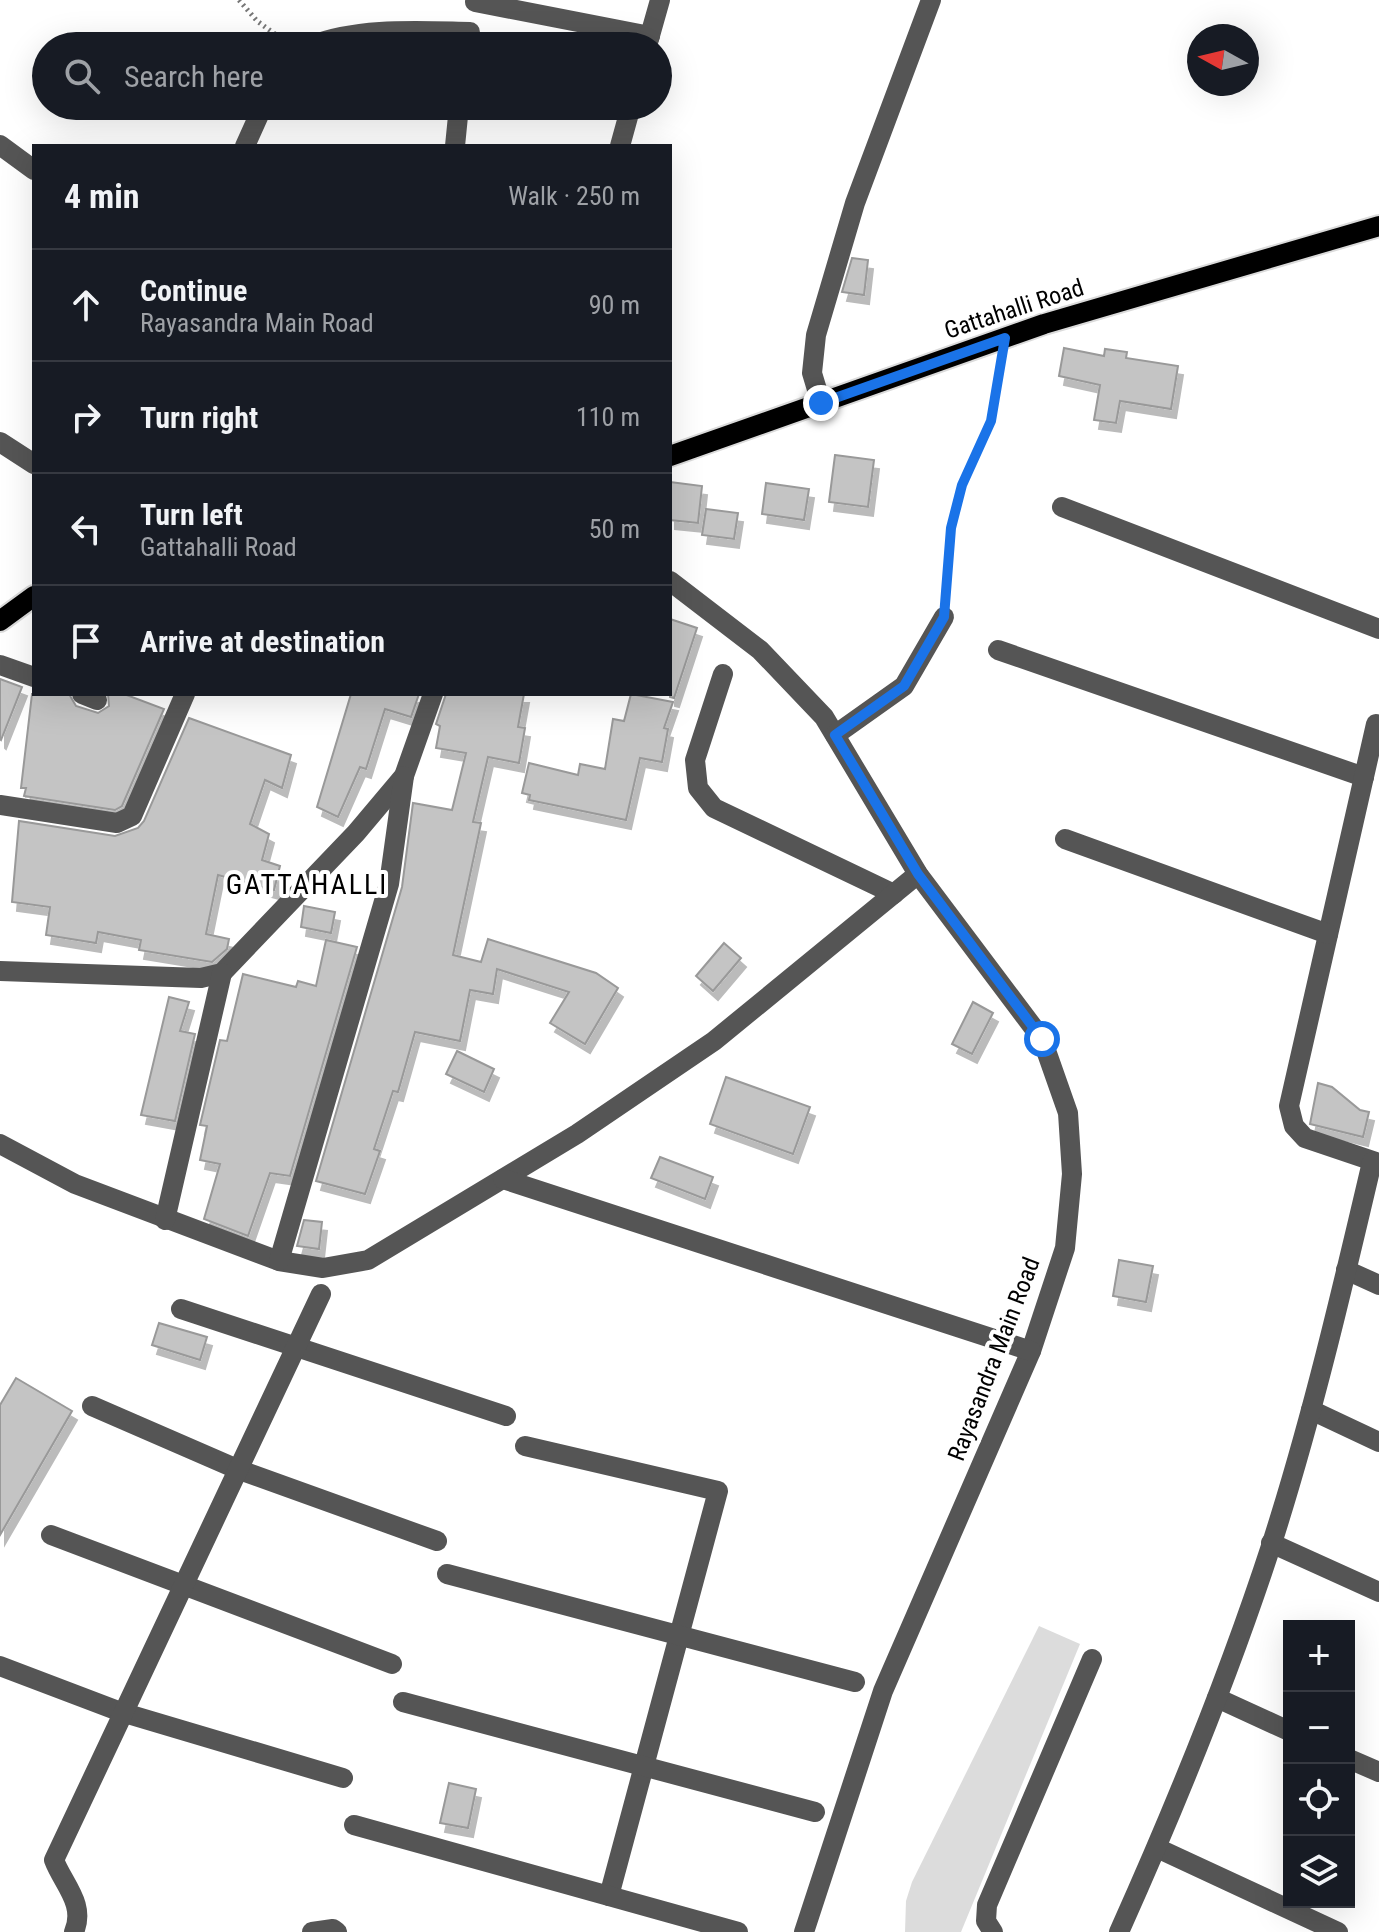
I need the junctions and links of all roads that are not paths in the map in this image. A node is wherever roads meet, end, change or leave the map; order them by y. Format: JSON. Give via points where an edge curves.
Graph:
{"nodes":[{"id":1,"x":660,"y":0,"type":"edge"},
{"id":2,"x":931,"y":0,"type":"edge"},
{"id":3,"x":475,"y":1,"type":"edge"},
{"id":4,"x":470,"y":32,"type":"edge"},
{"id":5,"x":609,"y":32,"type":"edge"},
{"id":6,"x":651,"y":32,"type":"edge"},
{"id":7,"x":257,"y":120,"type":"edge"},
{"id":8,"x":458,"y":120,"type":"edge"},
{"id":9,"x":627,"y":120,"type":"edge"},
{"id":10,"x":246,"y":144,"type":"edge"},
{"id":11,"x":455,"y":144,"type":"edge"},
{"id":12,"x":621,"y":144,"type":"edge"},
{"id":13,"x":0,"y":145,"type":"edge"},
{"id":14,"x":32,"y":169,"type":"edge"},
{"id":15,"x":1379,"y":226,"type":"edge"},
{"id":16,"x":821,"y":403,"type":"junction"},
{"id":17,"x":0,"y":442,"type":"edge"},
{"id":18,"x":672,"y":455,"type":"edge"},
{"id":19,"x":32,"y":463,"type":"edge"},
{"id":20,"x":1062,"y":507,"type":"dead end"},
{"id":21,"x":672,"y":583,"type":"edge"},
{"id":22,"x":32,"y":597,"type":"edge"},
{"id":23,"x":944,"y":617,"type":"road end"},
{"id":24,"x":0,"y":621,"type":"edge"},
{"id":25,"x":1379,"y":629,"type":"edge"},
{"id":26,"x":998,"y":650,"type":"dead end"},
{"id":27,"x":0,"y":665,"type":"edge"},
{"id":28,"x":723,"y":674,"type":"dead end"},
{"id":29,"x":32,"y":676,"type":"edge"},
{"id":30,"x":184,"y":696,"type":"edge"},
{"id":31,"x":432,"y":696,"type":"edge"},
{"id":32,"x":1376,"y":724,"type":"dead end"},
{"id":33,"x":835,"y":735,"type":"junction"},
{"id":34,"x":404,"y":776,"type":"junction"},
{"id":35,"x":1364,"y":777,"type":"junction"},
{"id":36,"x":0,"y":805,"type":"edge"},
{"id":37,"x":1065,"y":839,"type":"dead end"},
{"id":38,"x":918,"y":874,"type":"junction"},
{"id":39,"x":894,"y":894,"type":"junction"},
{"id":40,"x":1328,"y":934,"type":"junction"},
{"id":41,"x":0,"y":971,"type":"edge"},
{"id":42,"x":222,"y":973,"type":"junction"},
{"id":43,"x":1,"y":1147,"type":"edge"},
{"id":44,"x":1375,"y":1163,"type":"edge"},
{"id":45,"x":503,"y":1179,"type":"junction"},
{"id":46,"x":165,"y":1220,"type":"junction"},
{"id":47,"x":279,"y":1261,"type":"junction"},
{"id":48,"x":1346,"y":1270,"type":"junction"},
{"id":49,"x":1379,"y":1285,"type":"edge"},
{"id":50,"x":321,"y":1294,"type":"dead end"},
{"id":51,"x":181,"y":1309,"type":"dead end"},
{"id":52,"x":296,"y":1346,"type":"junction"},
{"id":53,"x":1031,"y":1351,"type":"junction"},
{"id":54,"x":92,"y":1406,"type":"dead end"},
{"id":55,"x":1311,"y":1410,"type":"junction"},
{"id":56,"x":506,"y":1416,"type":"dead end"},
{"id":57,"x":1379,"y":1442,"type":"edge"},
{"id":58,"x":525,"y":1446,"type":"dead end"},
{"id":59,"x":237,"y":1469,"type":"junction"},
{"id":60,"x":51,"y":1535,"type":"dead end"},
{"id":61,"x":437,"y":1541,"type":"dead end"},
{"id":62,"x":1271,"y":1543,"type":"junction"},
{"id":63,"x":447,"y":1574,"type":"dead end"},
{"id":64,"x":182,"y":1585,"type":"junction"},
{"id":65,"x":1379,"y":1592,"type":"edge"},
{"id":66,"x":679,"y":1636,"type":"junction"},
{"id":67,"x":1092,"y":1659,"type":"dead end"},
{"id":68,"x":392,"y":1664,"type":"dead end"},
{"id":69,"x":0,"y":1666,"type":"edge"},
{"id":70,"x":855,"y":1682,"type":"dead end"},
{"id":71,"x":1217,"y":1698,"type":"junction"},
{"id":72,"x":403,"y":1702,"type":"dead end"},
{"id":73,"x":121,"y":1712,"type":"junction"},
{"id":74,"x":1283,"y":1728,"type":"edge"},
{"id":75,"x":1355,"y":1762,"type":"edge"},
{"id":76,"x":644,"y":1765,"type":"junction"},
{"id":77,"x":1379,"y":1772,"type":"edge"},
{"id":78,"x":343,"y":1778,"type":"dead end"},
{"id":79,"x":815,"y":1812,"type":"dead end"},
{"id":80,"x":354,"y":1825,"type":"dead end"},
{"id":81,"x":1157,"y":1848,"type":"junction"},
{"id":82,"x":609,"y":1896,"type":"junction"},
{"id":83,"x":74,"y":1932,"type":"edge"},
{"id":84,"x":312,"y":1932,"type":"edge"},
{"id":85,"x":337,"y":1932,"type":"edge"},
{"id":86,"x":738,"y":1932,"type":"edge"},
{"id":87,"x":804,"y":1932,"type":"edge"},
{"id":88,"x":993,"y":1932,"type":"edge"},
{"id":89,"x":1119,"y":1932,"type":"edge"},
{"id":90,"x":1338,"y":1932,"type":"edge"}],
"edges":[{"from":1,"to":6,"type":"street"},
{"from":2,"to":16,"type":"street","via":[[855,203],[816,335],[812,373]]},
{"from":3,"to":4,"type":"street"},
{"from":3,"to":5,"type":"street"},
{"from":7,"to":10,"type":"street"},
{"from":8,"to":11,"type":"street"},
{"from":9,"to":12,"type":"street"},
{"from":13,"to":14,"type":"street"},
{"from":15,"to":16,"type":"main road","name":"Gattahalli Road","via":[[1005,338]]},
{"from":16,"to":18,"type":"main road","name":"Gattahalli Road"},
{"from":17,"to":19,"type":"street"},
{"from":20,"to":25,"type":"street"},
{"from":21,"to":33,"type":"street","name":"Rayasandra Main Road","via":[[760,650]]},
{"from":22,"to":24,"type":"main road"},
{"from":23,"to":33,"type":"street","via":[[904,686]]},
{"from":26,"to":35,"type":"street"},
{"from":27,"to":29,"type":"street"},
{"from":28,"to":39,"type":"street","via":[[695,760],[698,788],[714,808]]},
{"from":30,"to":36,"type":"street","via":[[132,816],[117,823]]},
{"from":31,"to":34,"type":"street"},
{"from":32,"to":35,"type":"street"},
{"from":33,"to":38,"type":"street","name":"Rayasandra Main Road"},
{"from":34,"to":42,"type":"street"},
{"from":34,"to":47,"type":"street","via":[[389,884]]},
{"from":35,"to":40,"type":"street"},
{"from":37,"to":40,"type":"street"},
{"from":38,"to":39,"type":"street"},
{"from":38,"to":53,"type":"street","name":"Rayasandra Main Road","via":[[1042,1039],[1068,1113],[1072,1174],[1065,1248]]},
{"from":39,"to":45,"type":"street","via":[[714,1041]]},
{"from":40,"to":44,"type":"street","via":[[1289,1106],[1294,1126],[1305,1138]]},
{"from":41,"to":42,"type":"street","via":[[201,978]]},
{"from":42,"to":46,"type":"street"},
{"from":43,"to":46,"type":"street"},
{"from":44,"to":48,"type":"street"},
{"from":45,"to":47,"type":"street","via":[[368,1260],[323,1268]]},
{"from":45,"to":53,"type":"street"},
{"from":46,"to":47,"type":"street"},
{"from":48,"to":49,"type":"street"},
{"from":48,"to":55,"type":"street"},
{"from":50,"to":52,"type":"street"},
{"from":51,"to":52,"type":"street"},
{"from":52,"to":56,"type":"street"},
{"from":52,"to":59,"type":"street"},
{"from":53,"to":87,"type":"street","name":"Rayasandra Main Road","via":[[883,1691]]},
{"from":54,"to":59,"type":"street"},
{"from":55,"to":57,"type":"street"},
{"from":55,"to":62,"type":"street"},
{"from":58,"to":66,"type":"street","via":[[718,1491]]},
{"from":59,"to":61,"type":"street"},
{"from":59,"to":64,"type":"street"},
{"from":60,"to":64,"type":"street"},
{"from":62,"to":65,"type":"street"},
{"from":62,"to":71,"type":"street"},
{"from":63,"to":66,"type":"street"},
{"from":64,"to":68,"type":"street"},
{"from":64,"to":73,"type":"street"},
{"from":66,"to":70,"type":"street"},
{"from":66,"to":76,"type":"street"},
{"from":67,"to":88,"type":"street","via":[[987,1905],[986,1921]]},
{"from":69,"to":73,"type":"street"},
{"from":71,"to":74,"type":"street"},
{"from":71,"to":81,"type":"street"},
{"from":72,"to":76,"type":"street"},
{"from":73,"to":78,"type":"street"},
{"from":73,"to":83,"type":"street","via":[[54,1860],[75,1898]]},
{"from":75,"to":77,"type":"street"},
{"from":76,"to":79,"type":"street"},
{"from":76,"to":82,"type":"street"},
{"from":80,"to":82,"type":"street"},
{"from":81,"to":89,"type":"street"},
{"from":81,"to":90,"type":"street"},
{"from":82,"to":86,"type":"street"},
{"from":84,"to":85,"type":"street"}]}
